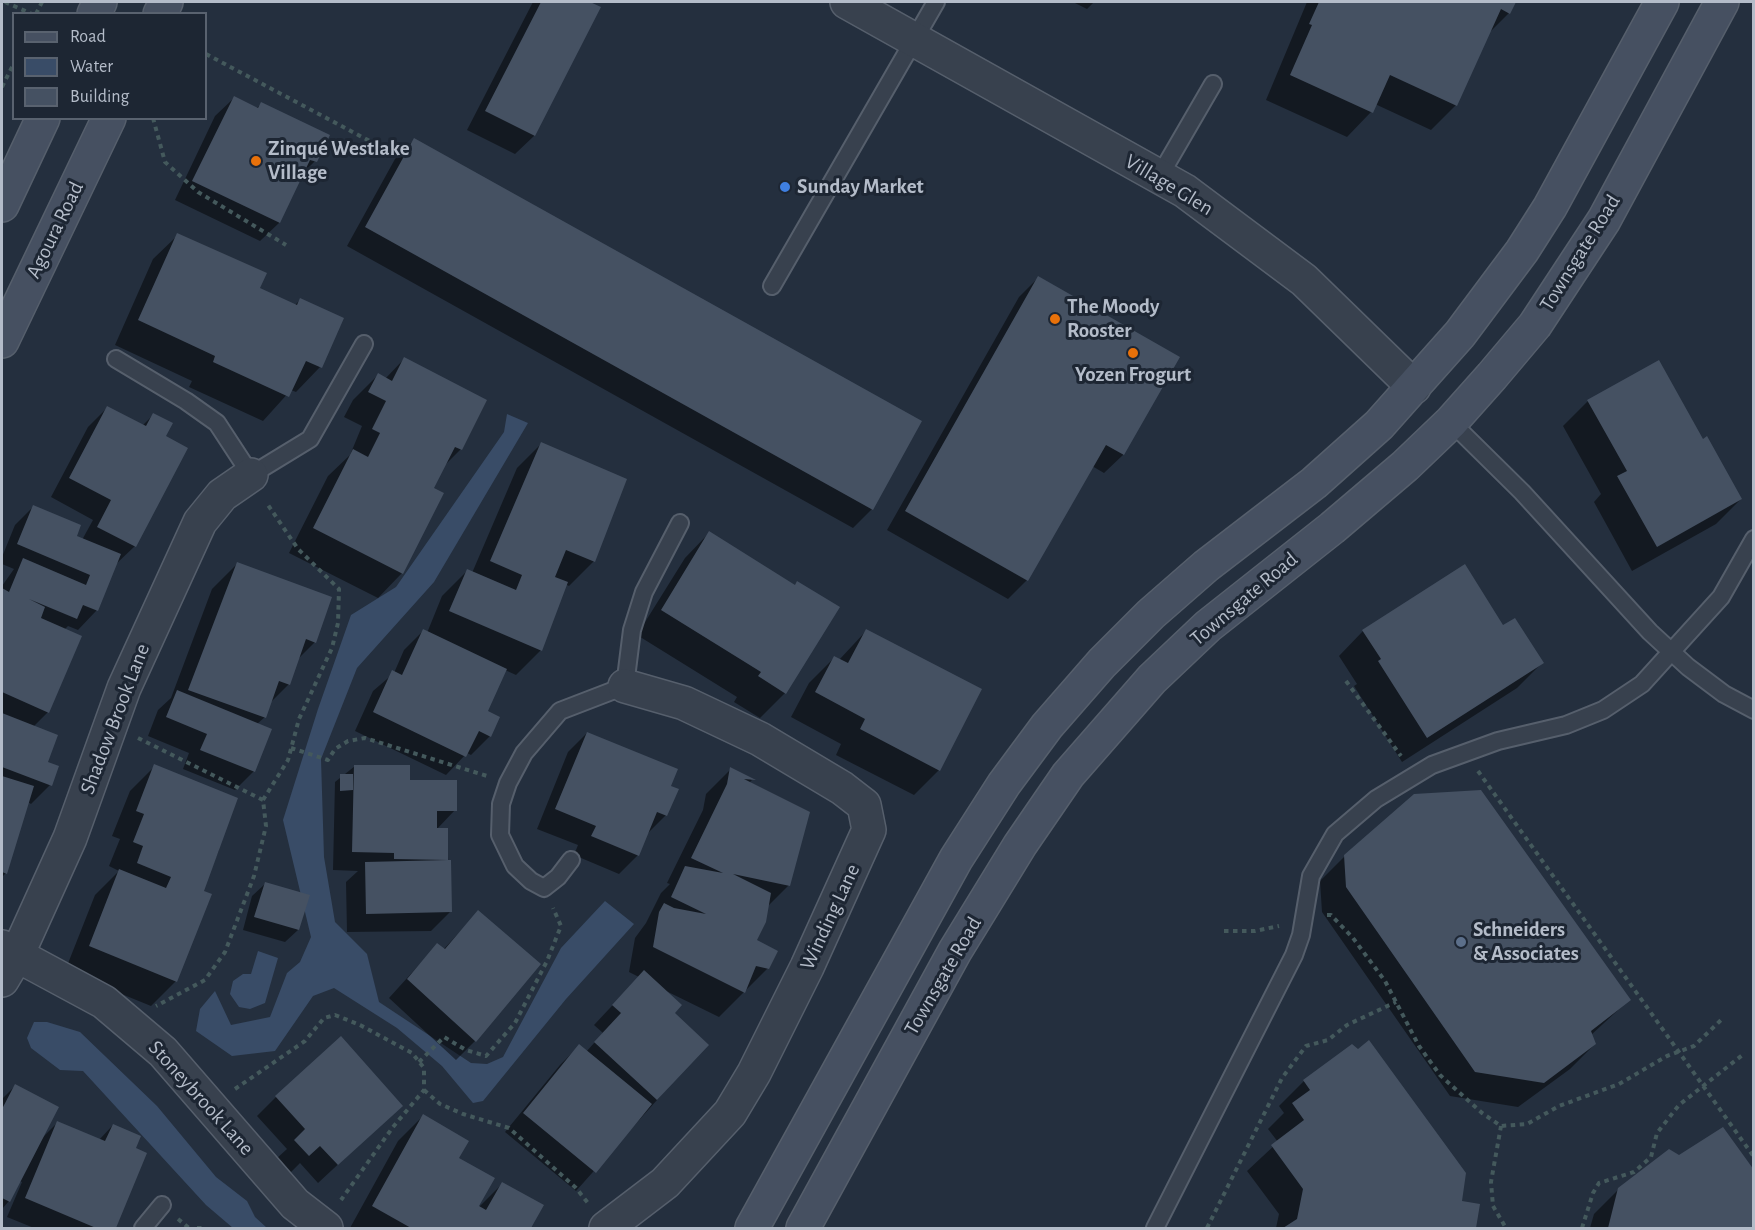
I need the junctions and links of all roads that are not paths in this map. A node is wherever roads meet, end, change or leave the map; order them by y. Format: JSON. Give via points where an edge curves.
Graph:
{"nodes":[{"id":1,"x":847,"y":2,"type":"edge"},
{"id":2,"x":936,"y":2,"type":"edge"},
{"id":3,"x":1662,"y":2,"type":"edge"},
{"id":4,"x":1697,"y":2,"type":"edge"},
{"id":5,"x":1722,"y":2,"type":"edge"},
{"id":6,"x":915,"y":40,"type":"junction"},
{"id":7,"x":1213,"y":84,"type":"dead end"},
{"id":8,"x":1673,"y":90,"type":"junction"},
{"id":9,"x":42,"y":120,"type":"edge"},
{"id":10,"x":108,"y":120,"type":"edge"},
{"id":11,"x":1159,"y":177,"type":"junction"},
{"id":12,"x":2,"y":205,"type":"edge"},
{"id":13,"x":772,"y":286,"type":"dead end"},
{"id":14,"x":2,"y":341,"type":"edge"},
{"id":15,"x":364,"y":344,"type":"dead end"},
{"id":16,"x":116,"y":359,"type":"dead end"},
{"id":17,"x":1414,"y":387,"type":"junction"},
{"id":18,"x":1451,"y":422,"type":"junction"},
{"id":19,"x":251,"y":475,"type":"junction"},
{"id":20,"x":680,"y":523,"type":"dead end"},
{"id":21,"x":1754,"y":539,"type":"edge"},
{"id":22,"x":1670,"y":650,"type":"junction"},
{"id":23,"x":625,"y":686,"type":"junction"},
{"id":24,"x":1754,"y":710,"type":"edge"},
{"id":25,"x":572,"y":860,"type":"dead end"},
{"id":26,"x":7,"y":960,"type":"edge"},
{"id":27,"x":162,"y":1205,"type":"dead end"},
{"id":28,"x":324,"y":1227,"type":"edge"},
{"id":29,"x":143,"y":1228,"type":"edge"},
{"id":30,"x":607,"y":1228,"type":"edge"},
{"id":31,"x":752,"y":1228,"type":"edge"},
{"id":32,"x":803,"y":1228,"type":"edge"},
{"id":33,"x":1155,"y":1228,"type":"edge"}],
"edges":[{"from":1,"to":6,"type":"street","name":"Village Glen"},
{"from":2,"to":6,"type":"lane"},
{"from":3,"to":17,"type":"street","via":[[1544,216],[1463,330]]},
{"from":4,"to":8,"type":"street","via":[[1678,36]]},
{"from":5,"to":8,"type":"street","name":"Townsgate Road"},
{"from":6,"to":11,"type":"street","name":"Village Glen"},
{"from":6,"to":13,"type":"lane"},
{"from":7,"to":11,"type":"lane"},
{"from":8,"to":18,"type":"street","name":"Townsgate Road","via":[[1572,272],[1535,325]]},
{"from":9,"to":12,"type":"street"},
{"from":10,"to":14,"type":"street","name":"Agoura Road"},
{"from":11,"to":17,"type":"street","name":"Village Glen","via":[[1232,224],[1304,280]]},
{"from":15,"to":19,"type":"lane","via":[[310,439]]},
{"from":16,"to":19,"type":"lane","via":[[217,423]]},
{"from":17,"to":18,"type":"street","name":"Village Glen"},
{"from":17,"to":31,"type":"street","via":[[1379,425],[1314,483],[1151,614],[1047,726],[1004,783],[956,859]]},
{"from":18,"to":22,"type":"lane"},
{"from":18,"to":32,"type":"street","name":"Townsgate Road","via":[[1341,520],[1208,626],[1152,679],[1068,776],[955,951]]},
{"from":19,"to":26,"type":"street","name":"Shadow Brook Lane","via":[[222,495],[200,522],[124,688],[70,838]]},
{"from":20,"to":23,"type":"lane","via":[[644,592],[632,630]]},
{"from":21,"to":22,"type":"lane","via":[[1720,597]]},
{"from":22,"to":24,"type":"lane","via":[[1724,694]]},
{"from":22,"to":33,"type":"lane","via":[[1642,684],[1603,710],[1432,765],[1376,799],[1335,834],[1311,876],[1294,955]]},
{"from":23,"to":25,"type":"lane","via":[[560,711],[524,753],[501,804],[500,835],[514,866],[531,881],[544,888]]},
{"from":23,"to":30,"type":"street","name":"Winding Lane","via":[[684,703],[760,739],[864,805],[869,830],[807,967],[730,1113],[665,1183]]},
{"from":26,"to":28,"type":"street","name":"Stoneybrook Lane","via":[[104,1002],[163,1052],[295,1204]]},
{"from":27,"to":29,"type":"lane"}]}
